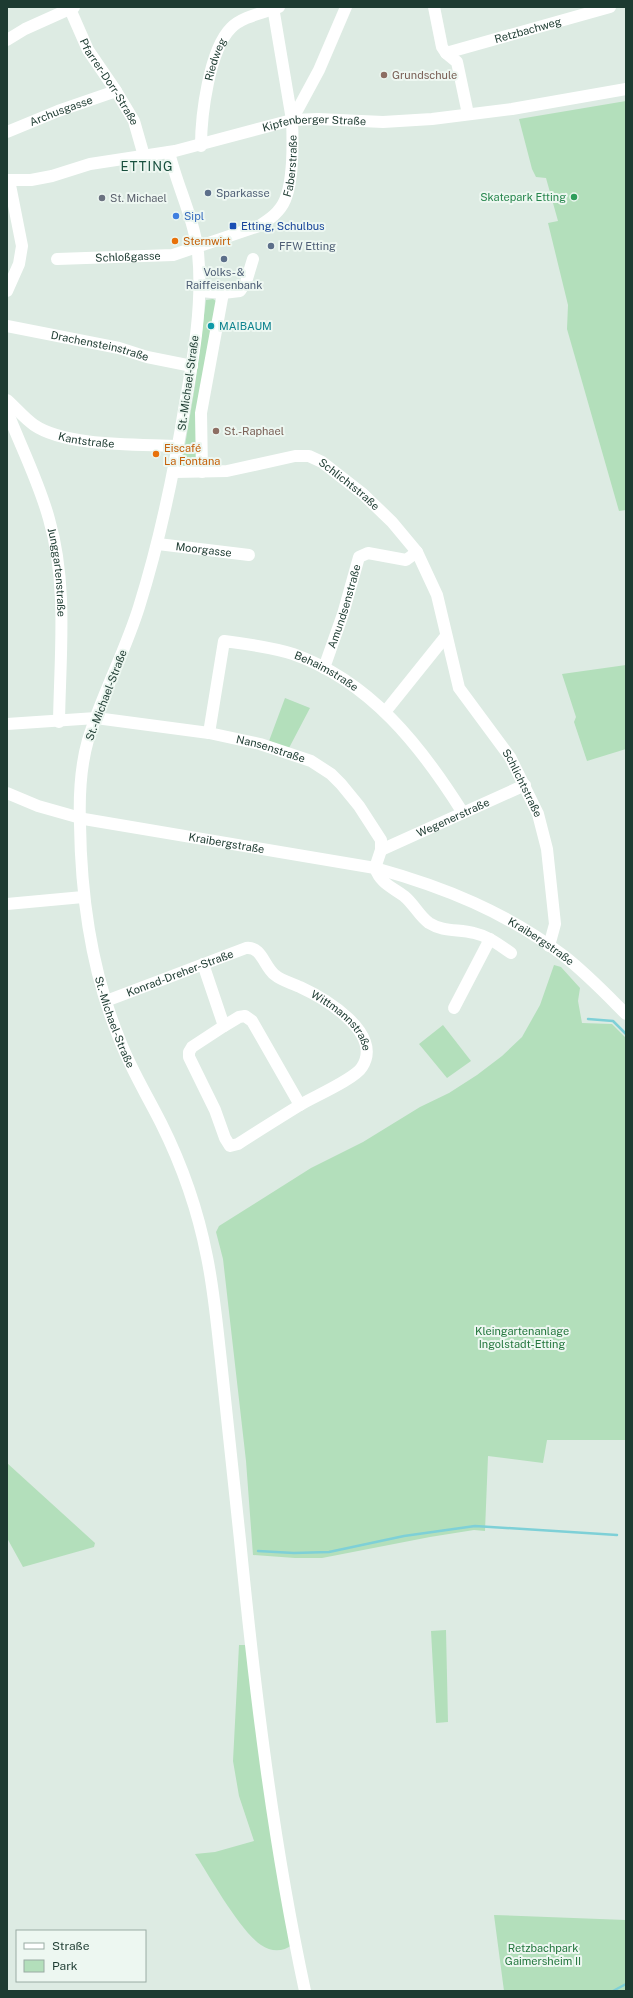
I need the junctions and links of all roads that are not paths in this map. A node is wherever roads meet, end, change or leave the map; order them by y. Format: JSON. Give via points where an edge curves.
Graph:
{"nodes":[{"id":1,"x":346,"y":7,"type":"edge"},
{"id":2,"x":434,"y":7,"type":"edge"},
{"id":3,"x":610,"y":7,"type":"edge"},
{"id":4,"x":72,"y":8,"type":"edge"},
{"id":5,"x":275,"y":8,"type":"edge"},
{"id":6,"x":7,"y":40,"type":"edge"},
{"id":7,"x":446,"y":54,"type":"junction"},
{"id":8,"x":626,"y":89,"type":"edge"},
{"id":9,"x":116,"y":91,"type":"junction"},
{"id":10,"x":468,"y":114,"type":"junction"},
{"id":11,"x":292,"y":120,"type":"junction"},
{"id":12,"x":7,"y":132,"type":"edge"},
{"id":13,"x":201,"y":146,"type":"junction"},
{"id":14,"x":169,"y":152,"type":"junction"},
{"id":15,"x":144,"y":156,"type":"junction"},
{"id":16,"x":8,"y":180,"type":"edge"},
{"id":17,"x":197,"y":247,"type":"junction"},
{"id":18,"x":57,"y":259,"type":"dead end"},
{"id":19,"x":253,"y":259,"type":"dead end"},
{"id":20,"x":7,"y":291,"type":"edge"},
{"id":21,"x":200,"y":291,"type":"junction"},
{"id":22,"x":223,"y":293,"type":"junction"},
{"id":23,"x":7,"y":326,"type":"edge"},
{"id":24,"x":192,"y":366,"type":"junction"},
{"id":25,"x":7,"y":400,"type":"edge"},
{"id":26,"x":7,"y":411,"type":"edge"},
{"id":27,"x":34,"y":425,"type":"junction"},
{"id":28,"x":14,"y":430,"type":"junction"},
{"id":29,"x":178,"y":446,"type":"junction"},
{"id":30,"x":174,"y":472,"type":"junction"},
{"id":31,"x":202,"y":472,"type":"junction"},
{"id":32,"x":158,"y":544,"type":"junction"},
{"id":33,"x":417,"y":552,"type":"junction"},
{"id":34,"x":249,"y":555,"type":"dead end"},
{"id":35,"x":446,"y":636,"type":"junction"},
{"id":36,"x":324,"y":668,"type":"junction"},
{"id":37,"x":385,"y":712,"type":"junction"},
{"id":38,"x":96,"y":718,"type":"junction"},
{"id":39,"x":59,"y":722,"type":"junction"},
{"id":40,"x":7,"y":724,"type":"edge"},
{"id":41,"x":209,"y":733,"type":"junction"},
{"id":42,"x":525,"y":785,"type":"junction"},
{"id":43,"x":7,"y":793,"type":"edge"},
{"id":44,"x":463,"y":813,"type":"junction"},
{"id":45,"x":79,"y":818,"type":"junction"},
{"id":46,"x":381,"y":850,"type":"junction"},
{"id":47,"x":375,"y":868,"type":"junction"},
{"id":48,"x":83,"y":897,"type":"junction"},
{"id":49,"x":7,"y":904,"type":"edge"},
{"id":50,"x":490,"y":939,"type":"junction"},
{"id":51,"x":550,"y":946,"type":"junction"},
{"id":52,"x":253,"y":948,"type":"joint"},
{"id":53,"x":511,"y":952,"type":"dead end"},
{"id":54,"x":203,"y":964,"type":"junction"},
{"id":55,"x":106,"y":1001,"type":"junction"},
{"id":56,"x":454,"y":1008,"type":"dead end"},
{"id":57,"x":626,"y":1014,"type":"edge"},
{"id":58,"x":224,"y":1026,"type":"junction"},
{"id":59,"x":300,"y":1105,"type":"junction"},
{"id":60,"x":306,"y":1991,"type":"edge"}],
"edges":[{"from":1,"to":11,"type":"street","via":[[319,70]]},
{"from":2,"to":7,"type":"street","via":[[442,47]]},
{"from":3,"to":7,"type":"street","name":"Retzbachweg"},
{"from":4,"to":6,"type":"street"},
{"from":4,"to":9,"type":"street","name":"Pfarrer-Dorr-Straße","via":[[88,50]]},
{"from":5,"to":11,"type":"street","name":"Faberstraße"},
{"from":5,"to":13,"type":"street","name":"Riedweg","via":[[238,22],[230,28],[217,51],[201,123]]},
{"from":7,"to":10,"type":"street","via":[[457,62]]},
{"from":8,"to":10,"type":"street","name":"Kipfenberger Straße"},
{"from":9,"to":12,"type":"street","name":"Archusgasse"},
{"from":9,"to":15,"type":"street","name":"Pfarrer-Dorr-Straße","via":[[134,121]]},
{"from":10,"to":11,"type":"street","name":"Kipfenberger Straße","via":[[404,122]]},
{"from":11,"to":13,"type":"street","name":"Kipfenberger Straße"},
{"from":11,"to":17,"type":"street","name":"Faberstraße","via":[[289,184],[285,200],[278,210],[259,226]]},
{"from":13,"to":14,"type":"street","name":"Kipfenberger Straße"},
{"from":14,"to":15,"type":"street","name":"Kipfenberger Straße"},
{"from":14,"to":17,"type":"street","name":"St.-Michael-Straße"},
{"from":15,"to":16,"type":"street","name":"Kipfenberger Straße","via":[[90,164],[31,180]]},
{"from":16,"to":20,"type":"street","via":[[22,246],[19,264]]},
{"from":17,"to":18,"type":"street","name":"Schloßgasse","via":[[164,256]]},
{"from":17,"to":21,"type":"street","name":"St.-Michael-Straße"},
{"from":19,"to":22,"type":"street","via":[[246,282],[240,291]]},
{"from":21,"to":22,"type":"street"},
{"from":21,"to":24,"type":"street","name":"St.-Michael-Straße"},
{"from":22,"to":31,"type":"street","name":"St.-Michael-Straße","via":[[201,413]]},
{"from":23,"to":24,"type":"street","name":"Drachensteinstraße","via":[[88,341]]},
{"from":24,"to":29,"type":"street","name":"St.-Michael-Straße"},
{"from":25,"to":27,"type":"street","name":"Kantstraße"},
{"from":26,"to":28,"type":"street","name":"Junggartenstraße"},
{"from":27,"to":28,"type":"street","via":[[22,425]]},
{"from":27,"to":29,"type":"street","name":"Kantstraße","via":[[70,440]]},
{"from":28,"to":39,"type":"street","name":"Junggartenstraße","via":[[49,519],[59,562]]},
{"from":29,"to":30,"type":"street","name":"St.-Michael-Straße"},
{"from":30,"to":31,"type":"street","name":"Schlichtstraße"},
{"from":30,"to":32,"type":"street","name":"St.-Michael-Straße"},
{"from":31,"to":33,"type":"street","name":"Schlichtstraße","via":[[227,471],[295,456],[309,456],[322,462],[363,494],[392,522]]},
{"from":32,"to":34,"type":"street","name":"Moorgasse"},
{"from":32,"to":38,"type":"street","name":"St.-Michael-Straße","via":[[130,634]]},
{"from":33,"to":35,"type":"street","name":"Schlichtstraße","via":[[437,595]]},
{"from":33,"to":36,"type":"street","name":"Amundsenstraße","via":[[406,560],[368,553],[359,557]]},
{"from":35,"to":37,"type":"street"},
{"from":35,"to":42,"type":"street","name":"Schlichtstraße","via":[[459,688],[510,757]]},
{"from":36,"to":37,"type":"street","name":"Behaimstraße"},
{"from":36,"to":41,"type":"street","name":"Behaimstraße","via":[[292,654],[224,641]]},
{"from":37,"to":44,"type":"street","name":"Behaimstraße","via":[[433,767]]},
{"from":38,"to":39,"type":"street","name":"Nansenstraße"},
{"from":38,"to":41,"type":"street","name":"Nansenstraße"},
{"from":38,"to":45,"type":"street","name":"St.-Michael-Straße","via":[[82,763]]},
{"from":39,"to":40,"type":"street","name":"Nansenstraße"},
{"from":41,"to":46,"type":"street","name":"Nansenstraße","via":[[282,750],[311,761],[331,774],[359,806],[381,840]]},
{"from":42,"to":44,"type":"street","name":"Wegenerstraße"},
{"from":42,"to":51,"type":"street","name":"Schlichtstraße","via":[[538,814],[547,849],[555,924]]},
{"from":43,"to":45,"type":"street","name":"Kraibergstraße","via":[[38,806]]},
{"from":44,"to":46,"type":"street","name":"Wegenerstraße"},
{"from":45,"to":47,"type":"street","name":"Kraibergstraße"},
{"from":45,"to":48,"type":"street","name":"St.-Michael-Straße"},
{"from":46,"to":47,"type":"street"},
{"from":47,"to":50,"type":"street","via":[[386,886],[408,899],[430,923],[451,930],[472,932]]},
{"from":47,"to":51,"type":"street","name":"Kraibergstraße","via":[[449,891],[498,914]]},
{"from":48,"to":49,"type":"street"},
{"from":48,"to":55,"type":"street","name":"St.-Michael-Straße","via":[[89,936]]},
{"from":50,"to":53,"type":"street"},
{"from":50,"to":56,"type":"street"},
{"from":51,"to":57,"type":"street","name":"Kraibergstraße","via":[[584,973]]},
{"from":52,"to":54,"type":"street","name":"Konrad-Dreher-Straße","via":[[246,948]]},
{"from":52,"to":59,"type":"street","name":"Wittmannstraße","via":[[275,975],[309,991],[344,1013],[354,1023],[365,1045],[366,1056],[359,1071]]},
{"from":54,"to":55,"type":"street","name":"Konrad-Dreher-Straße"},
{"from":54,"to":58,"type":"street"},
{"from":55,"to":60,"type":"street","name":"St.-Michael-Straße","via":[[128,1060],[178,1161],[201,1230],[210,1271],[253,1667],[282,1869]]},
{"from":58,"to":59,"type":"street","via":[[239,1017],[245,1016],[252,1021]]},
{"from":58,"to":59,"type":"street","name":"Wittmannstraße","via":[[192,1047],[188,1057],[230,1146],[238,1144]]}]}
